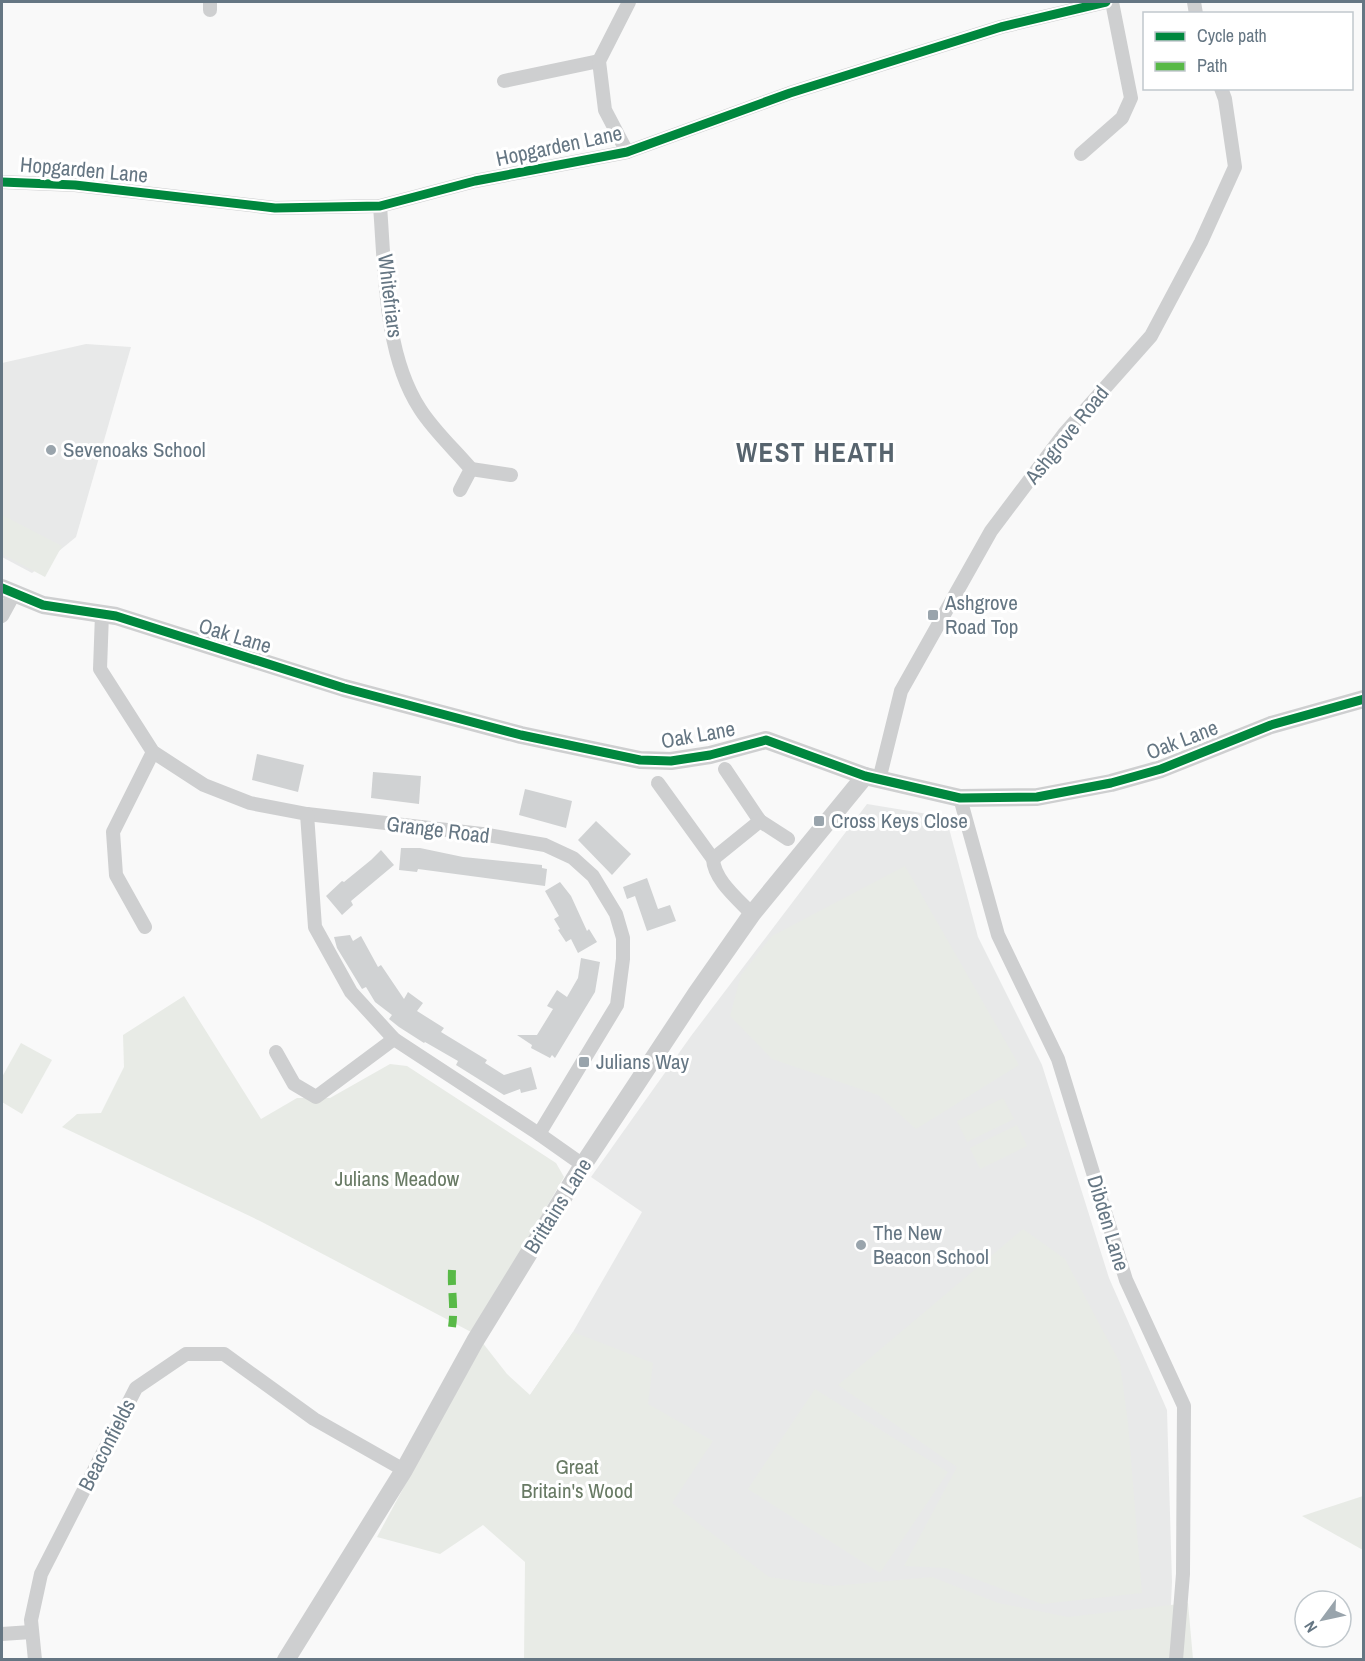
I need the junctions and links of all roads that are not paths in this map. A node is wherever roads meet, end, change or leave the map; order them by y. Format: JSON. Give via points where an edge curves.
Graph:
{"nodes":[{"id":1,"x":629,"y":2,"type":"edge"},
{"id":2,"x":1106,"y":2,"type":"edge"},
{"id":3,"x":1112,"y":2,"type":"edge"},
{"id":4,"x":599,"y":61,"type":"junction"},
{"id":5,"x":504,"y":81,"type":"dead end"},
{"id":6,"x":1222,"y":90,"type":"edge"},
{"id":7,"x":627,"y":152,"type":"junction"},
{"id":8,"x":1081,"y":154,"type":"dead end"},
{"id":9,"x":2,"y":182,"type":"edge"},
{"id":10,"x":380,"y":206,"type":"junction"},
{"id":11,"x":471,"y":469,"type":"junction"},
{"id":12,"x":511,"y":475,"type":"dead end"},
{"id":13,"x":460,"y":490,"type":"dead end"},
{"id":14,"x":8,"y":591,"type":"edge"},
{"id":15,"x":102,"y":614,"type":"junction"},
{"id":16,"x":2,"y":616,"type":"edge"},
{"id":17,"x":1364,"y":699,"type":"edge"},
{"id":18,"x":153,"y":752,"type":"junction"},
{"id":19,"x":725,"y":769,"type":"dead end"},
{"id":20,"x":872,"y":778,"type":"junction"},
{"id":21,"x":658,"y":783,"type":"dead end"},
{"id":22,"x":960,"y":798,"type":"junction"},
{"id":23,"x":307,"y":814,"type":"junction"},
{"id":24,"x":760,"y":821,"type":"junction"},
{"id":25,"x":789,"y":839,"type":"dead end"},
{"id":26,"x":713,"y":859,"type":"junction"},
{"id":27,"x":752,"y":914,"type":"junction"},
{"id":28,"x":145,"y":927,"type":"dead end"},
{"id":29,"x":394,"y":1039,"type":"junction"},
{"id":30,"x":276,"y":1052,"type":"dead end"},
{"id":31,"x":539,"y":1134,"type":"junction"},
{"id":32,"x":583,"y":1165,"type":"junction"},
{"id":33,"x":404,"y":1470,"type":"junction"},
{"id":34,"x":31,"y":1632,"type":"junction"},
{"id":35,"x":2,"y":1634,"type":"edge"},
{"id":36,"x":35,"y":1659,"type":"edge"},
{"id":37,"x":286,"y":1659,"type":"edge"},
{"id":38,"x":1176,"y":1659,"type":"edge"}],
"edges":[{"from":1,"to":4,"type":"street"},
{"from":2,"to":7,"type":"street","name":"Hopgarden Lane","via":[[1001,27],[790,93]]},
{"from":3,"to":8,"type":"street","via":[[1131,98],[1122,118]]},
{"from":4,"to":5,"type":"street"},
{"from":4,"to":7,"type":"street","via":[[605,110]]},
{"from":6,"to":20,"type":"street","name":"Ashgrove Road","via":[[1235,167],[1201,242],[1151,336],[1064,434],[992,531],[901,691]]},
{"from":7,"to":10,"type":"street","name":"Hopgarden Lane","via":[[475,181]]},
{"from":9,"to":10,"type":"street","name":"Hopgarden Lane","via":[[75,185],[274,208]]},
{"from":10,"to":11,"type":"street","name":"Whitefriars","via":[[389,324],[407,384],[420,410]]},
{"from":11,"to":12,"type":"street"},
{"from":11,"to":13,"type":"street"},
{"from":14,"to":15,"type":"street","name":"Oak Lane","via":[[43,605]]},
{"from":14,"to":16,"type":"street"},
{"from":15,"to":18,"type":"street","name":"Grange Road","via":[[100,669]]},
{"from":15,"to":20,"type":"street","name":"Oak Lane","via":[[344,688],[521,735],[640,760],[710,755],[766,740]]},
{"from":17,"to":22,"type":"street","name":"Oak Lane","via":[[1271,725],[1161,770],[1111,783],[1037,797]]},
{"from":18,"to":23,"type":"street","name":"Grange Road","via":[[212,788],[250,803]]},
{"from":18,"to":28,"type":"street","via":[[113,832],[116,875]]},
{"from":19,"to":24,"type":"street"},
{"from":20,"to":22,"type":"street","name":"Oak Lane"},
{"from":20,"to":27,"type":"street","name":"Brittains Lane"},
{"from":21,"to":26,"type":"street"},
{"from":22,"to":38,"type":"street","name":"Dibden Lane","via":[[998,935],[1058,1059],[1126,1280],[1184,1406],[1183,1574]]},
{"from":23,"to":29,"type":"street","via":[[315,927],[351,992]]},
{"from":23,"to":31,"type":"street","name":"Grange Road","via":[[545,845],[573,858],[606,895],[623,938],[616,1005]]},
{"from":24,"to":25,"type":"street"},
{"from":24,"to":26,"type":"street"},
{"from":26,"to":27,"type":"street","via":[[720,878]]},
{"from":27,"to":32,"type":"street","name":"Brittains Lane"},
{"from":29,"to":30,"type":"street","via":[[316,1097],[294,1084]]},
{"from":29,"to":31,"type":"street"},
{"from":31,"to":32,"type":"street"},
{"from":32,"to":33,"type":"street","name":"Brittains Lane","via":[[475,1341]]},
{"from":33,"to":34,"type":"street","name":"Beaconfields","via":[[315,1419],[224,1354],[186,1354],[136,1388],[41,1574]]},
{"from":33,"to":37,"type":"street","name":"Brittains Lane"},
{"from":34,"to":35,"type":"street"},
{"from":34,"to":36,"type":"street","name":"Beaconfields"}]}
